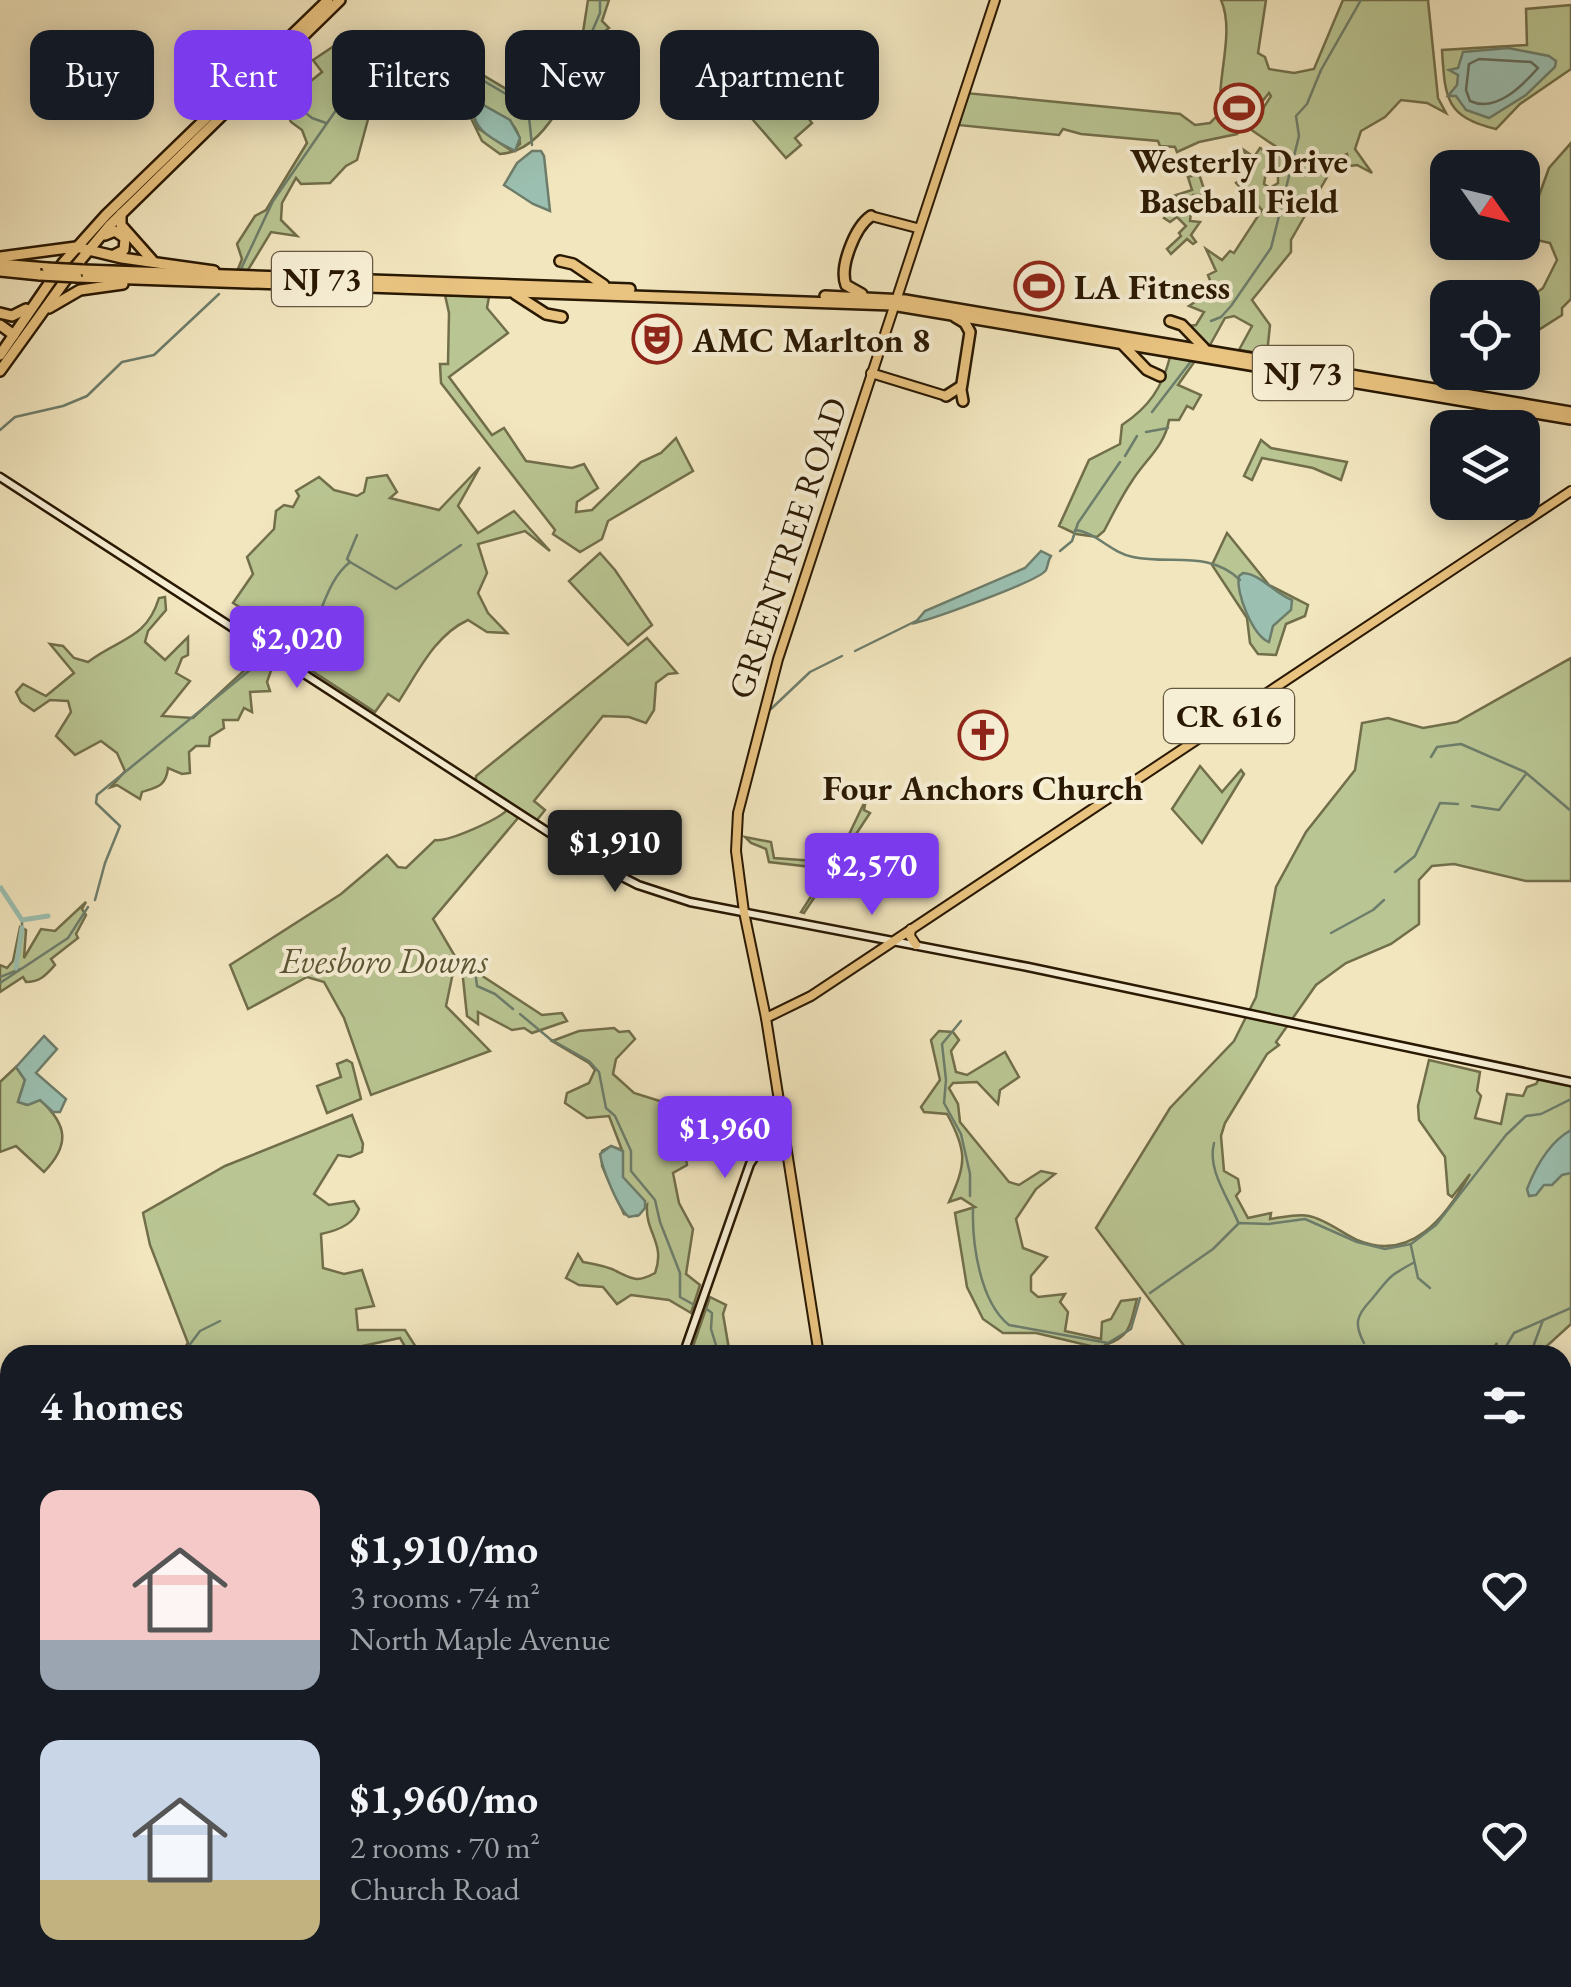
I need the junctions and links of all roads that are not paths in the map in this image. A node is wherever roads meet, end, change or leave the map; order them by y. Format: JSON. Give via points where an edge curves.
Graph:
{"nodes":[{"id":1,"x":328,"y":0,"type":"edge"},
{"id":2,"x":340,"y":0,"type":"edge"},
{"id":3,"x":994,"y":0,"type":"edge"},
{"id":4,"x":123,"y":212,"type":"junction"},
{"id":5,"x":871,"y":216,"type":"joint"},
{"id":6,"x":854,"y":217,"type":"dead end"},
{"id":7,"x":917,"y":228,"type":"junction"},
{"id":8,"x":859,"y":230,"type":"junction"},
{"id":9,"x":76,"y":247,"type":"junction"},
{"id":10,"x":88,"y":251,"type":"junction"},
{"id":11,"x":105,"y":255,"type":"junction"},
{"id":12,"x":560,"y":261,"type":"dead end"},
{"id":13,"x":157,"y":262,"type":"junction"},
{"id":14,"x":0,"y":267,"type":"edge"},
{"id":15,"x":44,"y":271,"type":"junction"},
{"id":16,"x":80,"y":274,"type":"junction"},
{"id":17,"x":234,"y":276,"type":"junction"},
{"id":18,"x":325,"y":279,"type":"junction"},
{"id":19,"x":178,"y":280,"type":"junction"},
{"id":20,"x":292,"y":284,"type":"junction"},
{"id":21,"x":611,"y":288,"type":"junction"},
{"id":22,"x":498,"y":291,"type":"junction"},
{"id":23,"x":874,"y":298,"type":"junction"},
{"id":24,"x":36,"y":300,"type":"junction"},
{"id":25,"x":893,"y":302,"type":"junction"},
{"id":26,"x":943,"y":312,"type":"junction"},
{"id":27,"x":0,"y":313,"type":"edge"},
{"id":28,"x":562,"y":317,"type":"dead end"},
{"id":29,"x":1170,"y":321,"type":"dead end"},
{"id":30,"x":0,"y":325,"type":"edge"},
{"id":31,"x":30,"y":328,"type":"junction"},
{"id":32,"x":14,"y":335,"type":"junction"},
{"id":33,"x":1111,"y":341,"type":"junction"},
{"id":34,"x":1211,"y":352,"type":"junction"},
{"id":35,"x":0,"y":354,"type":"edge"},
{"id":36,"x":0,"y":372,"type":"edge"},
{"id":37,"x":871,"y":373,"type":"junction"},
{"id":38,"x":1160,"y":376,"type":"dead end"},
{"id":39,"x":962,"y":385,"type":"junction"},
{"id":40,"x":946,"y":396,"type":"joint"},
{"id":41,"x":962,"y":401,"type":"dead end"},
{"id":42,"x":1571,"y":415,"type":"edge"},
{"id":43,"x":0,"y":477,"type":"edge"},
{"id":44,"x":1571,"y":491,"type":"edge"},
{"id":45,"x":744,"y":912,"type":"junction"},
{"id":46,"x":912,"y":929,"type":"junction"},
{"id":47,"x":895,"y":940,"type":"junction"},
{"id":48,"x":916,"y":945,"type":"junction"},
{"id":49,"x":742,"y":963,"type":"dead end"},
{"id":50,"x":757,"y":969,"type":"junction"},
{"id":51,"x":766,"y":1018,"type":"junction"},
{"id":52,"x":1571,"y":1082,"type":"edge"},
{"id":53,"x":783,"y":1126,"type":"junction"},
{"id":54,"x":686,"y":1345,"type":"edge"},
{"id":55,"x":817,"y":1345,"type":"edge"}],
"edges":[{"from":1,"to":9,"type":"highway"},
{"from":2,"to":4,"type":"highway"},
{"from":3,"to":7,"type":"main road","name":"GREENTREE ROAD"},
{"from":4,"to":10,"type":"highway"},
{"from":4,"to":13,"type":"highway","via":[[120,223]]},
{"from":5,"to":7,"type":"main road"},
{"from":5,"to":8,"type":"highway"},
{"from":6,"to":8,"type":"highway"},
{"from":7,"to":25,"type":"main road","name":"GREENTREE ROAD"},
{"from":8,"to":23,"type":"highway","via":[[843,281]]},
{"from":9,"to":10,"type":"highway"},
{"from":9,"to":14,"type":"highway"},
{"from":9,"to":24,"type":"highway"},
{"from":10,"to":11,"type":"highway"},
{"from":10,"to":11,"type":"highway","via":[[108,232],[124,235],[124,250]]},
{"from":10,"to":31,"type":"highway"},
{"from":11,"to":13,"type":"highway"},
{"from":12,"to":21,"type":"highway"},
{"from":13,"to":17,"type":"highway"},
{"from":14,"to":15,"type":"highway","number":"NJ 73"},
{"from":14,"to":15,"type":"highway","number":"NJ 73"},
{"from":15,"to":16,"type":"highway","number":"NJ 73","bridge":true},
{"from":16,"to":17,"type":"highway","number":"NJ 73"},
{"from":16,"to":19,"type":"highway","number":"NJ 73"},
{"from":17,"to":18,"type":"highway","number":"NJ 73"},
{"from":18,"to":20,"type":"highway"},
{"from":18,"to":21,"type":"highway","number":"NJ 73"},
{"from":19,"to":20,"type":"highway","number":"NJ 73"},
{"from":19,"to":31,"type":"highway","via":[[80,290]]},
{"from":20,"to":22,"type":"highway","number":"NJ 73"},
{"from":21,"to":23,"type":"highway","number":"NJ 73"},
{"from":22,"to":25,"type":"highway","number":"NJ 73"},
{"from":22,"to":28,"type":"highway"},
{"from":23,"to":25,"type":"highway","number":"NJ 73"},
{"from":24,"to":27,"type":"highway","via":[[19,314]]},
{"from":24,"to":32,"type":"highway"},
{"from":25,"to":26,"type":"highway","number":"NJ 73"},
{"from":25,"to":34,"type":"highway","number":"NJ 73"},
{"from":25,"to":37,"type":"main road","name":"GREENTREE ROAD"},
{"from":26,"to":33,"type":"highway","number":"NJ 73"},
{"from":26,"to":39,"type":"highway","via":[[970,332]]},
{"from":29,"to":34,"type":"highway"},
{"from":30,"to":32,"type":"highway"},
{"from":31,"to":36,"type":"highway"},
{"from":32,"to":35,"type":"highway"},
{"from":33,"to":38,"type":"highway"},
{"from":33,"to":42,"type":"highway","number":"NJ 73"},
{"from":34,"to":42,"type":"highway","number":"NJ 73"},
{"from":37,"to":40,"type":"main road"},
{"from":37,"to":45,"type":"main road","name":"GREENTREE ROAD","via":[[744,782],[736,837]]},
{"from":39,"to":40,"type":"highway"},
{"from":39,"to":41,"type":"highway"},
{"from":43,"to":45,"type":"main road","via":[[599,865],[665,894]]},
{"from":44,"to":46,"type":"main road","number":"CR 616"},
{"from":45,"to":47,"type":"main road"},
{"from":45,"to":50,"type":"main road","name":"GREENTREE ROAD"},
{"from":46,"to":47,"type":"main road","number":"CR 616"},
{"from":46,"to":48,"type":"main road"},
{"from":47,"to":48,"type":"main road"},
{"from":47,"to":51,"type":"main road","number":"CR 616"},
{"from":48,"to":52,"type":"main road"},
{"from":49,"to":50,"type":"main road"},
{"from":50,"to":51,"type":"main road","name":"GREENTREE ROAD"},
{"from":51,"to":53,"type":"main road","name":"GREENTREE ROAD"},
{"from":53,"to":54,"type":"main road","via":[[750,1164]]},
{"from":53,"to":55,"type":"main road","name":"GREENTREE ROAD"}]}
